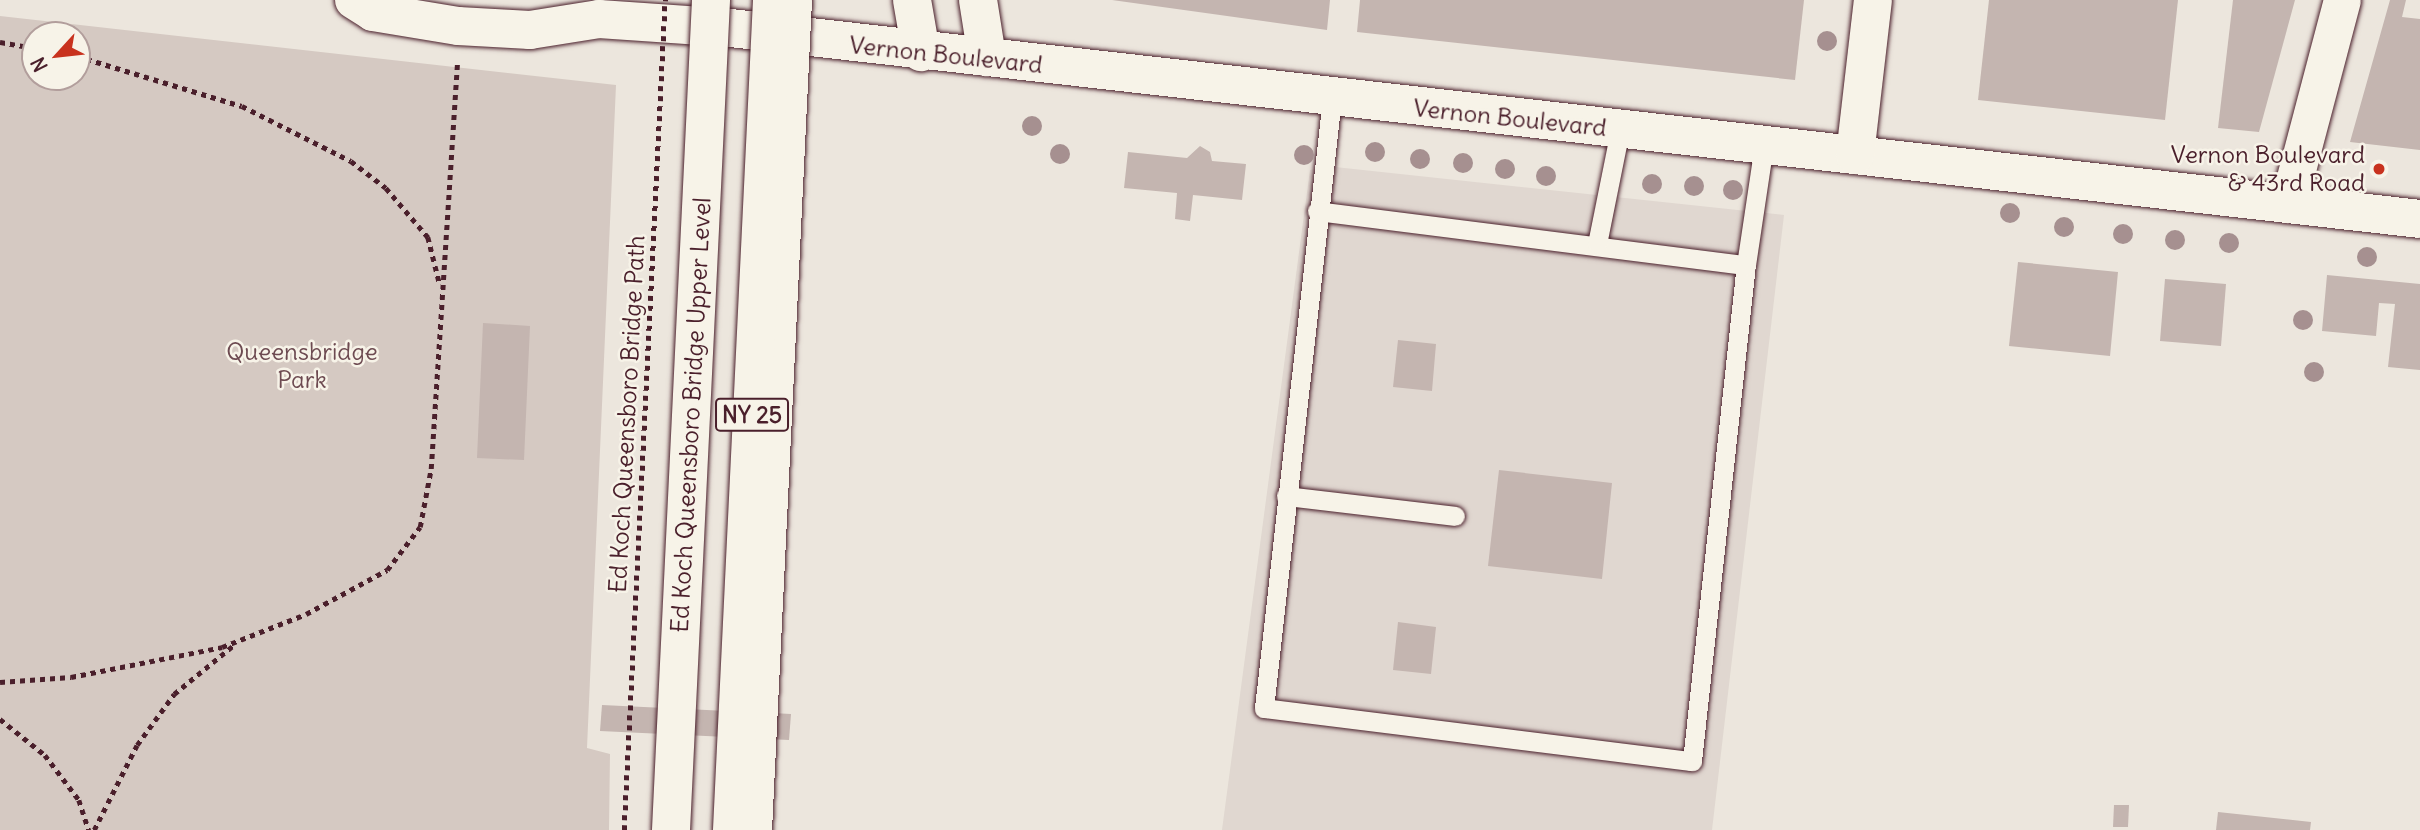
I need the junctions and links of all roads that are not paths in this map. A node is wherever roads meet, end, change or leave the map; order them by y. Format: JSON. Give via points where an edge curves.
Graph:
{"nodes":[{"id":1,"x":354,"y":0,"type":"edge"},
{"id":2,"x":555,"y":0,"type":"edge"},
{"id":3,"x":689,"y":0,"type":"edge"},
{"id":4,"x":711,"y":0,"type":"edge"},
{"id":5,"x":753,"y":0,"type":"edge"},
{"id":6,"x":772,"y":0,"type":"edge"},
{"id":7,"x":798,"y":0,"type":"edge"},
{"id":8,"x":912,"y":0,"type":"edge"},
{"id":9,"x":978,"y":0,"type":"edge"},
{"id":10,"x":1873,"y":0,"type":"edge"},
{"id":11,"x":2342,"y":0,"type":"edge"},
{"id":12,"x":599,"y":19,"type":"junction"},
{"id":13,"x":921,"y":52,"type":"junction"},
{"id":14,"x":987,"y":57,"type":"junction"},
{"id":15,"x":1332,"y":99,"type":"junction"},
{"id":16,"x":1620,"y":130,"type":"junction"},
{"id":17,"x":1764,"y":145,"type":"junction"},
{"id":18,"x":1856,"y":155,"type":"junction"},
{"id":19,"x":2288,"y":204,"type":"junction"},
{"id":20,"x":1317,"y":211,"type":"junction"},
{"id":21,"x":2420,"y":219,"type":"edge"},
{"id":22,"x":1597,"y":244,"type":"junction"},
{"id":23,"x":1746,"y":265,"type":"junction"},
{"id":24,"x":1286,"y":496,"type":"junction"},
{"id":25,"x":1455,"y":516,"type":"dead end"},
{"id":26,"x":649,"y":830,"type":"edge"},
{"id":27,"x":671,"y":830,"type":"edge"},
{"id":28,"x":713,"y":830,"type":"edge"},
{"id":29,"x":732,"y":830,"type":"edge"},
{"id":30,"x":758,"y":830,"type":"edge"}],
"edges":[{"from":1,"to":12,"type":"main road","name":"Vernon Boulevard","via":[[373,12],[458,26],[530,30]]},
{"from":2,"to":12,"type":"main road","name":"Vernon Boulevard"},
{"from":3,"to":26,"type":"main road"},
{"from":4,"to":27,"type":"main road","name":"Ed Koch Queensboro Bridge Upper Level","bridge":true},
{"from":5,"to":28,"type":"main road","name":"Ed Koch Queensboro Bridge Upper Level"},
{"from":6,"to":29,"type":"main road","number":"NY 25","bridge":true},
{"from":7,"to":30,"type":"street","bridge":true},
{"from":8,"to":13,"type":"main road"},
{"from":9,"to":14,"type":"main road"},
{"from":10,"to":18,"type":"main road"},
{"from":11,"to":19,"type":"street"},
{"from":12,"to":13,"type":"main road","name":"Vernon Boulevard","via":[[731,28]]},
{"from":13,"to":14,"type":"main road","name":"Vernon Boulevard"},
{"from":14,"to":15,"type":"main road","name":"Vernon Boulevard"},
{"from":15,"to":16,"type":"main road","name":"Vernon Boulevard"},
{"from":15,"to":20,"type":"lane"},
{"from":16,"to":17,"type":"main road","name":"Vernon Boulevard"},
{"from":16,"to":22,"type":"lane"},
{"from":17,"to":18,"type":"main road","name":"Vernon Boulevard"},
{"from":17,"to":23,"type":"lane"},
{"from":18,"to":19,"type":"main road","name":"Vernon Boulevard"},
{"from":19,"to":21,"type":"main road","name":"Vernon Boulevard"},
{"from":20,"to":22,"type":"lane"},
{"from":20,"to":24,"type":"lane"},
{"from":22,"to":23,"type":"lane"},
{"from":23,"to":24,"type":"lane","via":[[1692,761],[1264,708]]},
{"from":24,"to":25,"type":"lane"}]}
